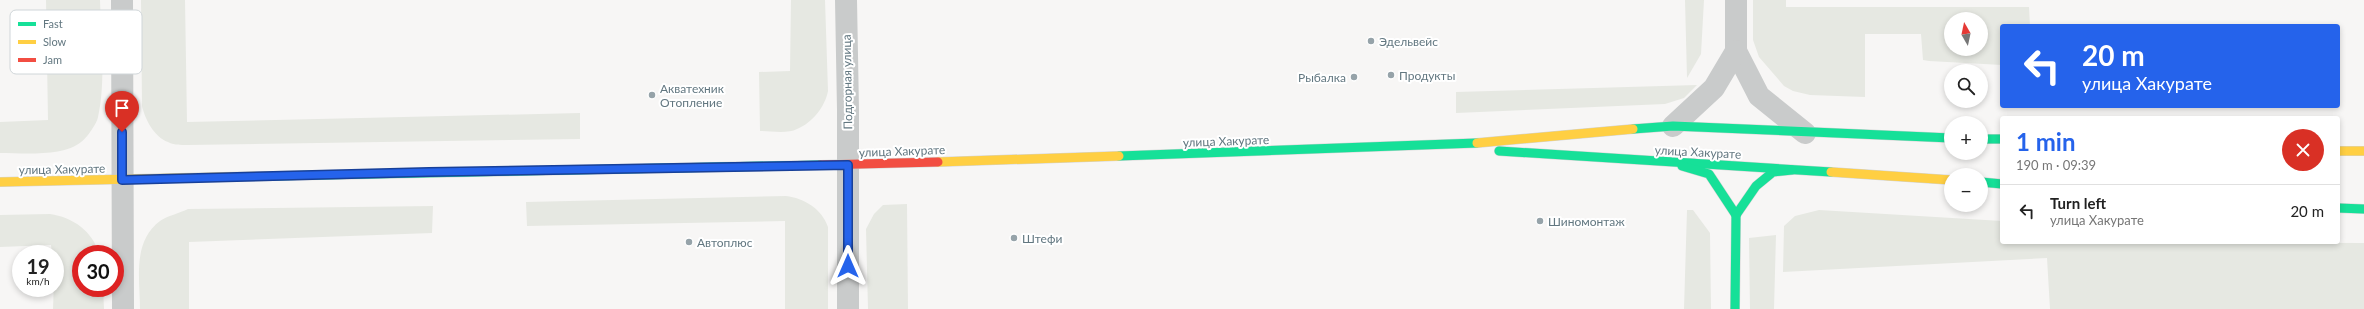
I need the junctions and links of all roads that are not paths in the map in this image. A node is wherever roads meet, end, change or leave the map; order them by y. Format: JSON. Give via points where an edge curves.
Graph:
{"nodes":[{"id":1,"x":846,"y":0,"type":"edge"},
{"id":2,"x":1736,"y":0,"type":"edge"},
{"id":3,"x":1736,"y":51,"type":"junction"},
{"id":4,"x":122,"y":74,"type":"edge"},
{"id":5,"x":1673,"y":126,"type":"junction"},
{"id":6,"x":1805,"y":133,"type":"junction"},
{"id":7,"x":1944,"y":138,"type":"edge"},
{"id":8,"x":1988,"y":139,"type":"edge"},
{"id":9,"x":2000,"y":139,"type":"edge"},
{"id":10,"x":1445,"y":146,"type":"junction"},
{"id":11,"x":2340,"y":151,"type":"edge"},
{"id":12,"x":2364,"y":152,"type":"edge"},
{"id":13,"x":1674,"y":163,"type":"junction"},
{"id":14,"x":848,"y":165,"type":"junction"},
{"id":15,"x":1799,"y":170,"type":"junction"},
{"id":16,"x":122,"y":180,"type":"junction"},
{"id":17,"x":1944,"y":180,"type":"edge"},
{"id":18,"x":0,"y":182,"type":"edge"},
{"id":19,"x":1988,"y":183,"type":"edge"},
{"id":20,"x":2000,"y":184,"type":"edge"},
{"id":21,"x":2340,"y":208,"type":"edge"},
{"id":22,"x":2364,"y":209,"type":"edge"},
{"id":23,"x":1736,"y":215,"type":"junction"},
{"id":24,"x":123,"y":309,"type":"edge"},
{"id":25,"x":848,"y":309,"type":"edge"},
{"id":26,"x":1735,"y":309,"type":"edge"}],
"edges":[{"from":1,"to":14,"type":"street","name":"Подгорная улица"},
{"from":2,"to":3,"type":"street"},
{"from":3,"to":5,"type":"street","via":[[1714,88]]},
{"from":3,"to":6,"type":"street","via":[[1759,96]]},
{"from":4,"to":16,"type":"street"},
{"from":5,"to":6,"type":"main road","name":"улица Хакурате"},
{"from":5,"to":10,"type":"main road","name":"улица Хакурате"},
{"from":6,"to":7,"type":"main road","name":"улица Хакурате"},
{"from":8,"to":9,"type":"main road"},
{"from":10,"to":13,"type":"main road","name":"улица Хакурате","via":[[1546,156]]},
{"from":10,"to":14,"type":"main road","name":"улица Хакурате"},
{"from":11,"to":12,"type":"main road"},
{"from":13,"to":15,"type":"main road","name":"улица Хакурате"},
{"from":13,"to":23,"type":"main road","via":[[1709,174]]},
{"from":14,"to":16,"type":"main road","name":"улица Хакурате"},
{"from":14,"to":25,"type":"street","name":"Подгорная улица"},
{"from":15,"to":17,"type":"main road","name":"улица Хакурате"},
{"from":15,"to":23,"type":"main road","via":[[1773,172],[1756,186]]},
{"from":16,"to":18,"type":"main road","name":"улица Хакурате"},
{"from":16,"to":24,"type":"street"},
{"from":19,"to":20,"type":"main road"},
{"from":21,"to":22,"type":"main road"},
{"from":23,"to":26,"type":"main road"}]}
